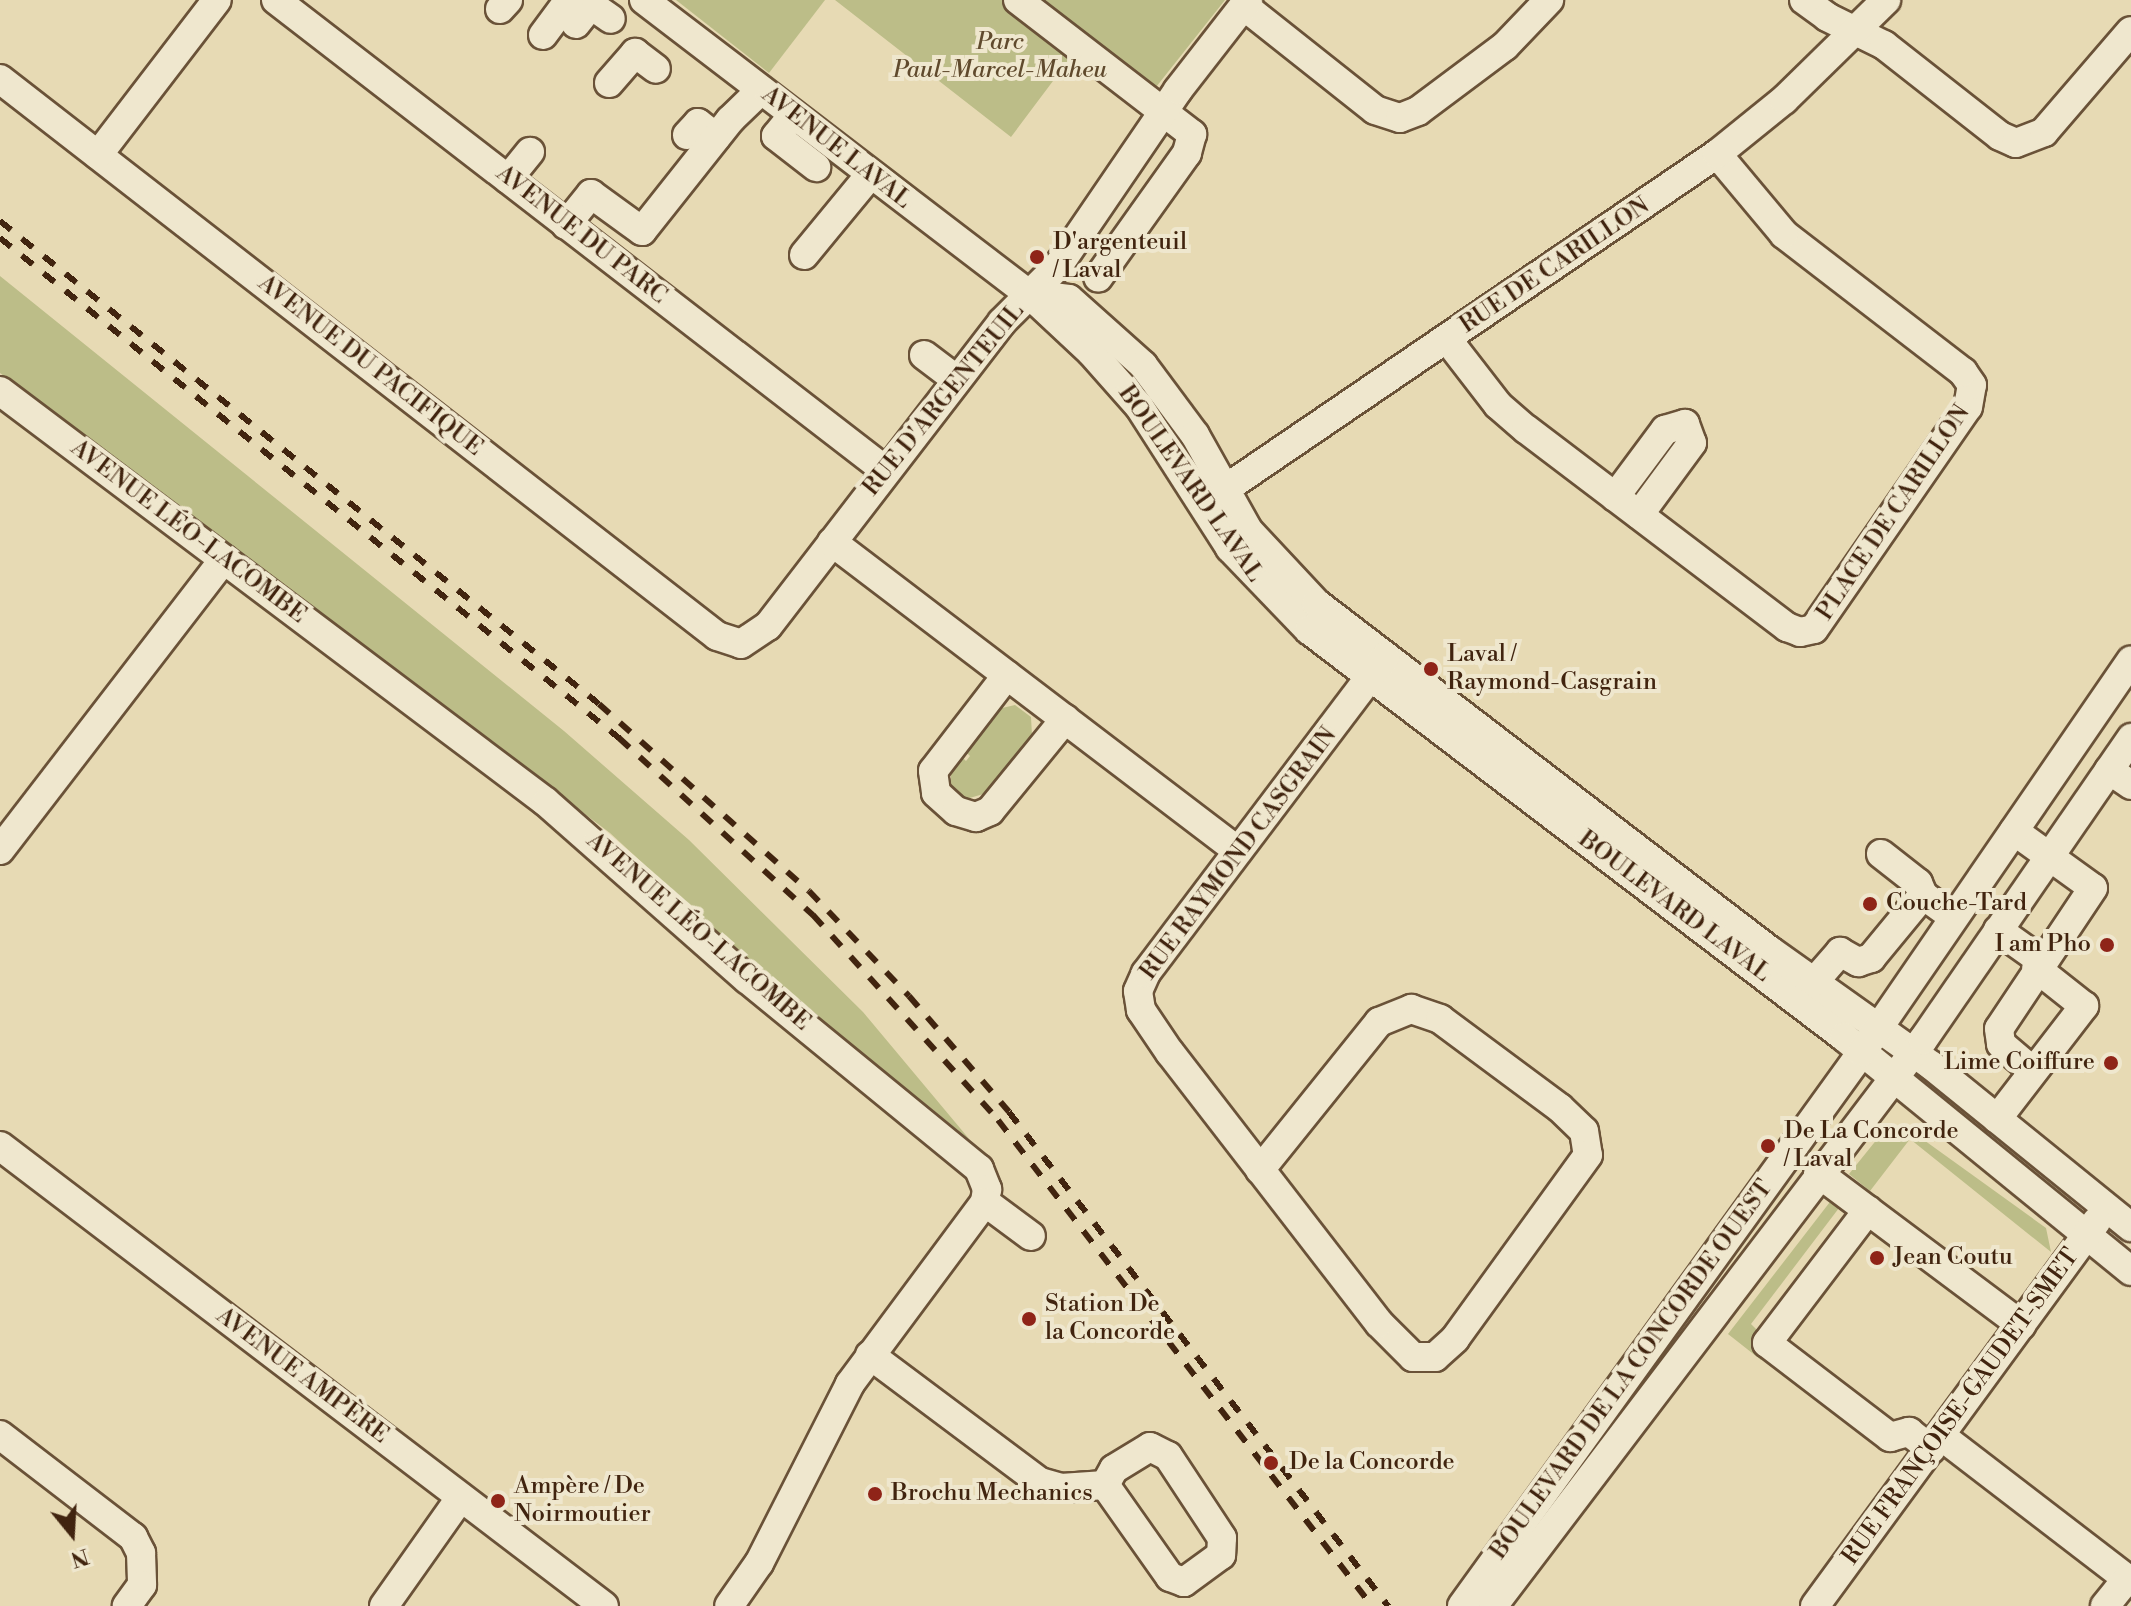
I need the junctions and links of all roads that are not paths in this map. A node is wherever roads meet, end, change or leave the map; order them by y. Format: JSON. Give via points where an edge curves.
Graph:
{"nodes":[{"id":1,"x":217,"y":0,"type":"edge"},
{"id":2,"x":276,"y":0,"type":"edge"},
{"id":3,"x":644,"y":0,"type":"edge"},
{"id":4,"x":1018,"y":0,"type":"edge"},
{"id":5,"x":1549,"y":0,"type":"edge"},
{"id":6,"x":1804,"y":0,"type":"edge"},
{"id":7,"x":1886,"y":0,"type":"edge"},
{"id":8,"x":1246,"y":3,"type":"edge"},
{"id":9,"x":573,"y":12,"type":"edge"},
{"id":10,"x":615,"y":14,"type":"edge"},
{"id":11,"x":1854,"y":31,"type":"junction"},
{"id":12,"x":2131,"y":31,"type":"edge"},
{"id":13,"x":686,"y":32,"type":"junction"},
{"id":14,"x":543,"y":35,"type":"dead end"},
{"id":15,"x":0,"y":79,"type":"edge"},
{"id":16,"x":609,"y":83,"type":"dead end"},
{"id":17,"x":761,"y":90,"type":"junction"},
{"id":18,"x":1165,"y":110,"type":"junction"},
{"id":19,"x":779,"y":130,"type":"junction"},
{"id":20,"x":687,"y":135,"type":"dead end"},
{"id":21,"x":716,"y":137,"type":"junction"},
{"id":22,"x":530,"y":152,"type":"dead end"},
{"id":23,"x":1717,"y":154,"type":"junction"},
{"id":24,"x":98,"y":155,"type":"junction"},
{"id":25,"x":816,"y":167,"type":"dead end"},
{"id":26,"x":870,"y":175,"type":"junction"},
{"id":27,"x":508,"y":179,"type":"junction"},
{"id":28,"x":566,"y":225,"type":"junction"},
{"id":29,"x":804,"y":255,"type":"dead end"},
{"id":30,"x":1098,"y":278,"type":"dead end"},
{"id":31,"x":1029,"y":294,"type":"junction"},
{"id":32,"x":1447,"y":339,"type":"junction"},
{"id":33,"x":924,"y":355,"type":"dead end"},
{"id":34,"x":957,"y":380,"type":"junction"},
{"id":35,"x":0,"y":391,"type":"edge"},
{"id":36,"x":886,"y":471,"type":"junction"},
{"id":37,"x":1615,"y":497,"type":"junction"},
{"id":38,"x":1212,"y":498,"type":"junction"},
{"id":39,"x":1639,"y":515,"type":"junction"},
{"id":40,"x":832,"y":542,"type":"junction"},
{"id":41,"x":224,"y":559,"type":"junction"},
{"id":42,"x":743,"y":643,"type":"joint"},
{"id":43,"x":2131,"y":661,"type":"edge"},
{"id":44,"x":1377,"y":668,"type":"junction"},
{"id":45,"x":1007,"y":675,"type":"junction"},
{"id":46,"x":1065,"y":719,"type":"junction"},
{"id":47,"x":2131,"y":738,"type":"edge"},
{"id":48,"x":2120,"y":777,"type":"edge"},
{"id":49,"x":2014,"y":831,"type":"junction"},
{"id":50,"x":0,"y":850,"type":"edge"},
{"id":51,"x":1238,"y":851,"type":"junction"},
{"id":52,"x":1881,"y":854,"type":"dead end"},
{"id":53,"x":2050,"y":855,"type":"junction"},
{"id":54,"x":1923,"y":895,"type":"junction"},
{"id":55,"x":1953,"y":917,"type":"junction"},
{"id":56,"x":1998,"y":930,"type":"junction"},
{"id":57,"x":1887,"y":939,"type":"junction"},
{"id":58,"x":1921,"y":962,"type":"junction"},
{"id":59,"x":2038,"y":964,"type":"junction"},
{"id":60,"x":1814,"y":982,"type":"junction"},
{"id":61,"x":1869,"y":1040,"type":"junction"},
{"id":62,"x":1913,"y":1053,"type":"junction"},
{"id":63,"x":2033,"y":1071,"type":"junction"},
{"id":64,"x":1891,"y":1078,"type":"junction"},
{"id":65,"x":1997,"y":1119,"type":"junction"},
{"id":66,"x":0,"y":1146,"type":"edge"},
{"id":67,"x":1260,"y":1170,"type":"junction"},
{"id":68,"x":1818,"y":1173,"type":"junction"},
{"id":69,"x":985,"y":1202,"type":"junction"},
{"id":70,"x":2106,"y":1207,"type":"junction"},
{"id":71,"x":1868,"y":1210,"type":"junction"},
{"id":72,"x":2131,"y":1227,"type":"edge"},
{"id":73,"x":2087,"y":1235,"type":"junction"},
{"id":74,"x":1031,"y":1236,"type":"dead end"},
{"id":75,"x":2131,"y":1271,"type":"edge"},
{"id":76,"x":2021,"y":1325,"type":"junction"},
{"id":77,"x":870,"y":1355,"type":"junction"},
{"id":78,"x":0,"y":1435,"type":"edge"},
{"id":79,"x":1936,"y":1442,"type":"junction"},
{"id":80,"x":1105,"y":1485,"type":"junction"},
{"id":81,"x":461,"y":1497,"type":"junction"},
{"id":82,"x":2129,"y":1580,"type":"edge"},
{"id":83,"x":127,"y":1606,"type":"edge"},
{"id":84,"x":384,"y":1606,"type":"edge"},
{"id":85,"x":604,"y":1606,"type":"edge"},
{"id":86,"x":729,"y":1606,"type":"edge"},
{"id":87,"x":1462,"y":1606,"type":"edge"},
{"id":88,"x":1493,"y":1606,"type":"edge"},
{"id":89,"x":1815,"y":1606,"type":"edge"},
{"id":90,"x":2105,"y":1606,"type":"edge"}],
"edges":[{"from":1,"to":24,"type":"street"},
{"from":2,"to":27,"type":"street","name":"AVENUE DU PARC"},
{"from":3,"to":13,"type":"street","name":"AVENUE LAVAL"},
{"from":4,"to":18,"type":"street"},
{"from":5,"to":8,"type":"street","via":[[1505,46],[1418,111],[1400,118],[1381,114]]},
{"from":6,"to":11,"type":"street"},
{"from":7,"to":11,"type":"street","name":"RUE DE CARILLON"},
{"from":8,"to":18,"type":"street","name":"RUE D'ARGENTEUIL"},
{"from":9,"to":10,"type":"street","via":[[591,5]]},
{"from":9,"to":14,"type":"street"},
{"from":11,"to":12,"type":"street","via":[[1884,45],[2000,136],[2023,143],[2044,132]]},
{"from":11,"to":23,"type":"street","name":"RUE DE CARILLON","via":[[1784,100]]},
{"from":13,"to":16,"type":"street","via":[[657,72],[635,53]]},
{"from":13,"to":17,"type":"street","name":"AVENUE LAVAL"},
{"from":15,"to":24,"type":"street","name":"AVENUE DU PACIFIQUE"},
{"from":17,"to":19,"type":"street","name":"AVENUE LAVAL"},
{"from":17,"to":21,"type":"street"},
{"from":18,"to":30,"type":"street","via":[[1190,130],[1191,147]]},
{"from":18,"to":31,"type":"street","name":"RUE D'ARGENTEUIL","via":[[1058,266]]},
{"from":19,"to":25,"type":"street"},
{"from":19,"to":26,"type":"street","name":"AVENUE LAVAL"},
{"from":20,"to":21,"type":"street","via":[[698,123]]},
{"from":21,"to":28,"type":"street","via":[[642,231],[591,194]]},
{"from":22,"to":27,"type":"street"},
{"from":23,"to":32,"type":"street","name":"RUE DE CARILLON"},
{"from":23,"to":39,"type":"street","name":"PLACE DE CARILLON","via":[[1784,234],[1967,375],[1973,396],[1834,603],[1809,631],[1787,627]]},
{"from":24,"to":42,"type":"street","name":"AVENUE DU PACIFIQUE","via":[[717,636]]},
{"from":26,"to":29,"type":"street"},
{"from":26,"to":31,"type":"street","name":"AVENUE LAVAL"},
{"from":27,"to":28,"type":"street","name":"AVENUE DU PARC"},
{"from":28,"to":36,"type":"street","name":"AVENUE DU PARC"},
{"from":31,"to":34,"type":"street","name":"RUE D'ARGENTEUIL"},
{"from":31,"to":38,"type":"street","name":"BOULEVARD LAVAL","via":[[1130,394]]},
{"from":32,"to":37,"type":"street","name":"PLACE DE CARILLON","via":[[1498,405]]},
{"from":32,"to":38,"type":"street","name":"RUE DE CARILLON"},
{"from":33,"to":34,"type":"street"},
{"from":34,"to":36,"type":"street","name":"RUE D'ARGENTEUIL"},
{"from":35,"to":41,"type":"street","name":"AVENUE LÉO-LACOMBE"},
{"from":36,"to":40,"type":"street","name":"RUE D'ARGENTEUIL"},
{"from":37,"to":39,"type":"street","name":"PLACE DE CARILLON"},
{"from":37,"to":39,"type":"street","via":[[1665,430],[1685,424],[1692,443]]},
{"from":38,"to":44,"type":"street","name":"BOULEVARD LAVAL"},
{"from":40,"to":42,"type":"street","name":"RUE D'ARGENTEUIL","via":[[768,626]]},
{"from":40,"to":45,"type":"street"},
{"from":41,"to":50,"type":"street"},
{"from":41,"to":69,"type":"street","name":"AVENUE LÉO-LACOMBE","via":[[567,818],[747,979],[968,1157],[983,1175]]},
{"from":43,"to":49,"type":"street","name":"BOULEVARD DE LA CONCORDE OUEST"},
{"from":44,"to":51,"type":"street","name":"RUE RAYMOND CASGRAIN"},
{"from":44,"to":60,"type":"street","name":"BOULEVARD LAVAL"},
{"from":44,"to":61,"type":"street","name":"BOULEVARD LAVAL"},
{"from":45,"to":46,"type":"street"},
{"from":45,"to":46,"type":"street","via":[[933,771],[936,793],[961,814],[976,817],[990,811]]},
{"from":46,"to":51,"type":"street"},
{"from":47,"to":48,"type":"street","name":"BOULEVARD DE LA CONCORDE OUEST"},
{"from":48,"to":53,"type":"street","name":"BOULEVARD DE LA CONCORDE OUEST"},
{"from":49,"to":53,"type":"street"},
{"from":49,"to":55,"type":"street","name":"BOULEVARD DE LA CONCORDE OUEST"},
{"from":51,"to":67,"type":"street","name":"RUE RAYMOND CASGRAIN","via":[[1146,973],[1138,997],[1157,1035]]},
{"from":52,"to":54,"type":"street","via":[[1918,883]]},
{"from":53,"to":56,"type":"street","name":"BOULEVARD DE LA CONCORDE OUEST"},
{"from":53,"to":59,"type":"street","via":[[2093,888]]},
{"from":54,"to":55,"type":"street"},
{"from":54,"to":57,"type":"street"},
{"from":55,"to":58,"type":"street","name":"BOULEVARD DE LA CONCORDE OUEST"},
{"from":56,"to":59,"type":"street"},
{"from":56,"to":62,"type":"street","name":"BOULEVARD DE LA CONCORDE OUEST"},
{"from":57,"to":58,"type":"street"},
{"from":57,"to":60,"type":"street","via":[[1863,962],[1840,952]]},
{"from":58,"to":61,"type":"street","name":"BOULEVARD DE LA CONCORDE OUEST"},
{"from":59,"to":63,"type":"street","via":[[1998,1037]]},
{"from":59,"to":63,"type":"street","via":[[2084,1006]]},
{"from":60,"to":61,"type":"street","name":"BOULEVARD LAVAL"},
{"from":61,"to":62,"type":"street","name":"BOULEVARD LAVAL"},
{"from":61,"to":64,"type":"street","name":"BOULEVARD LAVAL"},
{"from":61,"to":87,"type":"street","name":"BOULEVARD DE LA CONCORDE OUEST"},
{"from":62,"to":64,"type":"street","name":"BOULEVARD DE LA CONCORDE OUEST"},
{"from":62,"to":65,"type":"street","name":"BOULEVARD LAVAL"},
{"from":63,"to":65,"type":"street"},
{"from":64,"to":68,"type":"street","name":"BOULEVARD DE LA CONCORDE OUEST"},
{"from":64,"to":73,"type":"street","name":"BOULEVARD LAVAL"},
{"from":65,"to":70,"type":"street","name":"BOULEVARD LAVAL"},
{"from":66,"to":81,"type":"street","name":"AVENUE AMPÈRE"},
{"from":67,"to":67,"type":"street","name":"RUE RAYMOND CASGRAIN","via":[[1392,1340],[1407,1355],[1424,1359],[1439,1354],[1461,1331],[1590,1149],[1580,1125],[1560,1108],[1440,1019],[1411,1009],[1379,1022],[1284,1147]]},
{"from":68,"to":71,"type":"street"},
{"from":68,"to":88,"type":"street","name":"BOULEVARD DE LA CONCORDE OUEST"},
{"from":69,"to":74,"type":"street"},
{"from":69,"to":77,"type":"street"},
{"from":70,"to":72,"type":"street","name":"BOULEVARD LAVAL"},
{"from":70,"to":73,"type":"street","name":"RUE FRANÇOISE-GAUDET-SMET"},
{"from":71,"to":76,"type":"street"},
{"from":71,"to":79,"type":"street","via":[[1767,1343],[1890,1437],[1909,1432]]},
{"from":73,"to":75,"type":"street","name":"BOULEVARD LAVAL"},
{"from":73,"to":76,"type":"street","name":"RUE FRANÇOISE-GAUDET-SMET"},
{"from":76,"to":79,"type":"street","name":"RUE FRANÇOISE-GAUDET-SMET"},
{"from":77,"to":80,"type":"street","via":[[1040,1482],[1061,1488]]},
{"from":77,"to":86,"type":"street","via":[[845,1392],[759,1563]]},
{"from":78,"to":83,"type":"street","via":[[133,1537],[141,1553],[142,1585]]},
{"from":79,"to":82,"type":"street"},
{"from":79,"to":89,"type":"street","name":"RUE FRANÇOISE-GAUDET-SMET"},
{"from":80,"to":80,"type":"street","via":[[1175,1582],[1190,1579],[1221,1555],[1219,1530],[1160,1449],[1139,1450],[1110,1474]]},
{"from":81,"to":84,"type":"street"},
{"from":81,"to":85,"type":"street","name":"AVENUE AMPÈRE"},
{"from":82,"to":90,"type":"street"}]}
